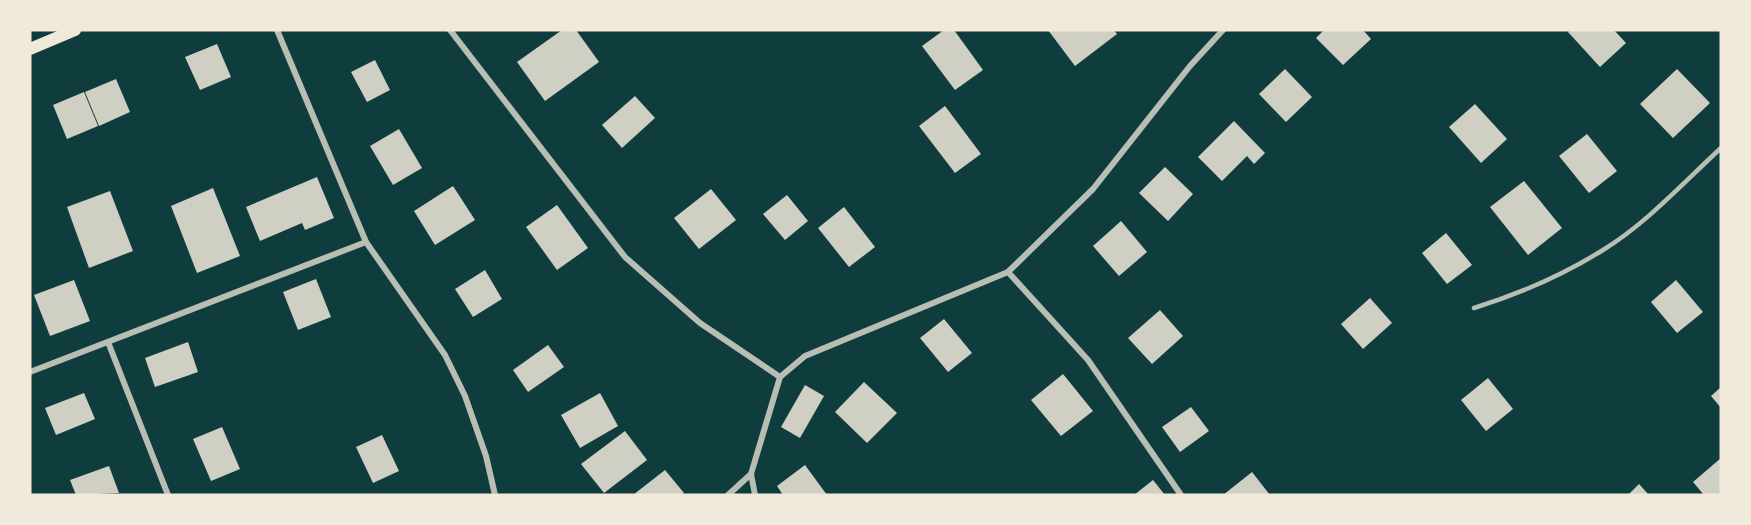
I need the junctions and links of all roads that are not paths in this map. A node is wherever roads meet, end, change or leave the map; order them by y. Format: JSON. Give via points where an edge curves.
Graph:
{"nodes":[{"id":1,"x":75,"y":30,"type":"edge"},
{"id":2,"x":277,"y":30,"type":"edge"},
{"id":3,"x":450,"y":30,"type":"edge"},
{"id":4,"x":1223,"y":30,"type":"edge"},
{"id":5,"x":30,"y":49,"type":"edge"},
{"id":6,"x":1721,"y":148,"type":"edge"},
{"id":7,"x":366,"y":242,"type":"junction"},
{"id":8,"x":1008,"y":272,"type":"junction"},
{"id":9,"x":1474,"y":308,"type":"dead end"},
{"id":10,"x":108,"y":342,"type":"junction"},
{"id":11,"x":30,"y":372,"type":"edge"},
{"id":12,"x":780,"y":377,"type":"junction"},
{"id":13,"x":751,"y":474,"type":"junction"},
{"id":14,"x":168,"y":495,"type":"edge"},
{"id":15,"x":495,"y":495,"type":"edge"},
{"id":16,"x":728,"y":495,"type":"edge"},
{"id":17,"x":755,"y":495,"type":"edge"},
{"id":18,"x":1181,"y":495,"type":"edge"}],
"edges":[{"from":1,"to":5,"type":"main road"},
{"from":2,"to":7,"type":"street"},
{"from":3,"to":12,"type":"street","via":[[625,257],[700,323]]},
{"from":4,"to":8,"type":"street","via":[[1093,189]]},
{"from":6,"to":9,"type":"lane","via":[[1644,219],[1604,249],[1529,289]]},
{"from":7,"to":10,"type":"street"},
{"from":7,"to":15,"type":"street","via":[[445,355],[465,396]]},
{"from":8,"to":12,"type":"street","via":[[805,356]]},
{"from":8,"to":18,"type":"street","via":[[1088,360]]},
{"from":10,"to":11,"type":"street"},
{"from":10,"to":14,"type":"street"},
{"from":12,"to":13,"type":"street"},
{"from":13,"to":16,"type":"street"},
{"from":13,"to":17,"type":"street"}]}
